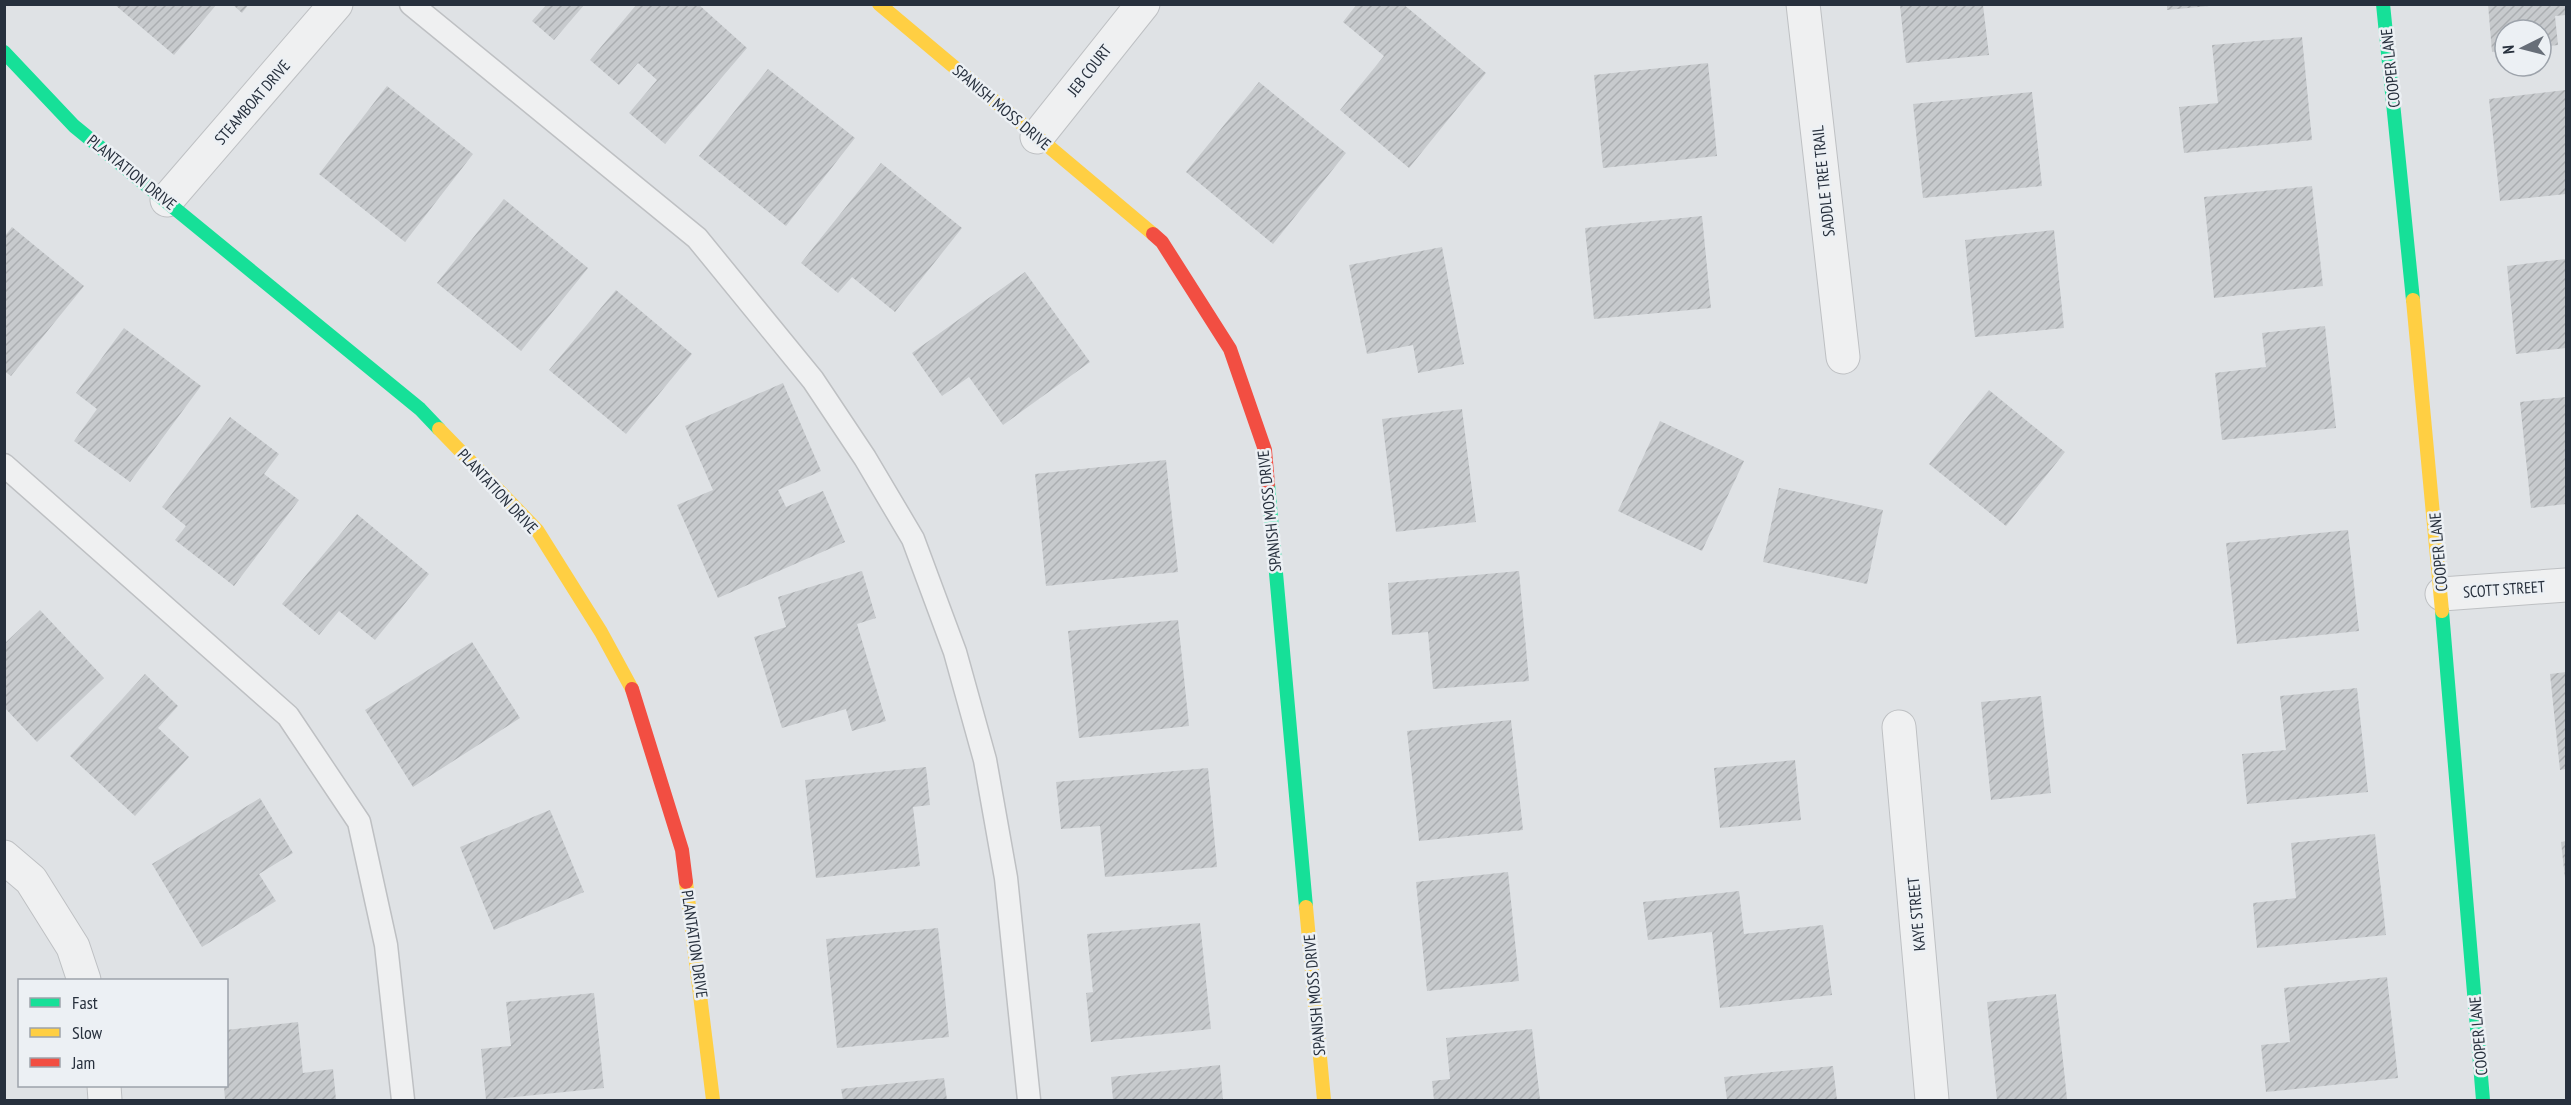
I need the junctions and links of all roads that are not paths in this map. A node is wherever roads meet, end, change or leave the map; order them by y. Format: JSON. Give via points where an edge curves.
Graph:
{"nodes":[{"id":1,"x":336,"y":4,"type":"edge"},
{"id":2,"x":411,"y":4,"type":"edge"},
{"id":3,"x":879,"y":4,"type":"edge"},
{"id":4,"x":1143,"y":4,"type":"edge"},
{"id":5,"x":1803,"y":4,"type":"edge"},
{"id":6,"x":2383,"y":4,"type":"edge"},
{"id":7,"x":4,"y":52,"type":"edge"},
{"id":8,"x":1037,"y":137,"type":"junction"},
{"id":9,"x":167,"y":200,"type":"junction"},
{"id":10,"x":1843,"y":357,"type":"dead end"},
{"id":11,"x":4,"y":465,"type":"edge"},
{"id":12,"x":2566,"y":585,"type":"edge"},
{"id":13,"x":2442,"y":594,"type":"junction"},
{"id":14,"x":1899,"y":727,"type":"dead end"},
{"id":15,"x":4,"y":857,"type":"edge"},
{"id":16,"x":83,"y":979,"type":"edge"},
{"id":17,"x":403,"y":1101,"type":"edge"},
{"id":18,"x":713,"y":1101,"type":"edge"},
{"id":19,"x":1029,"y":1101,"type":"edge"},
{"id":20,"x":1324,"y":1101,"type":"edge"},
{"id":21,"x":1932,"y":1101,"type":"edge"},
{"id":22,"x":2484,"y":1101,"type":"edge"}],
"edges":[{"from":1,"to":9,"type":"street","name":"STEAMBOAT DRIVE"},
{"from":2,"to":19,"type":"lane","via":[[697,238],[813,380],[914,538],[955,652],[985,760],[1006,878]]},
{"from":3,"to":8,"type":"street","name":"SPANISH MOSS DRIVE"},
{"from":4,"to":8,"type":"street","name":"JEB COURT"},
{"from":5,"to":10,"type":"street","name":"SADDLE TREE TRAIL"},
{"from":6,"to":13,"type":"street","name":"COOPER LANE"},
{"from":7,"to":9,"type":"street","name":"PLANTATION DRIVE","via":[[74,126]]},
{"from":8,"to":20,"type":"street","name":"SPANISH MOSS DRIVE","via":[[1162,242],[1230,349],[1265,450]]},
{"from":9,"to":18,"type":"street","name":"PLANTATION DRIVE","via":[[420,409],[537,530],[602,632],[636,697],[682,850]]},
{"from":11,"to":17,"type":"lane","via":[[288,716],[358,822],[386,945]]},
{"from":12,"to":13,"type":"street","name":"SCOTT STREET"},
{"from":13,"to":22,"type":"street","name":"COOPER LANE"},
{"from":14,"to":21,"type":"street","name":"KAYE STREET"},
{"from":15,"to":16,"type":"street","via":[[31,880],[73,947]]}]}
